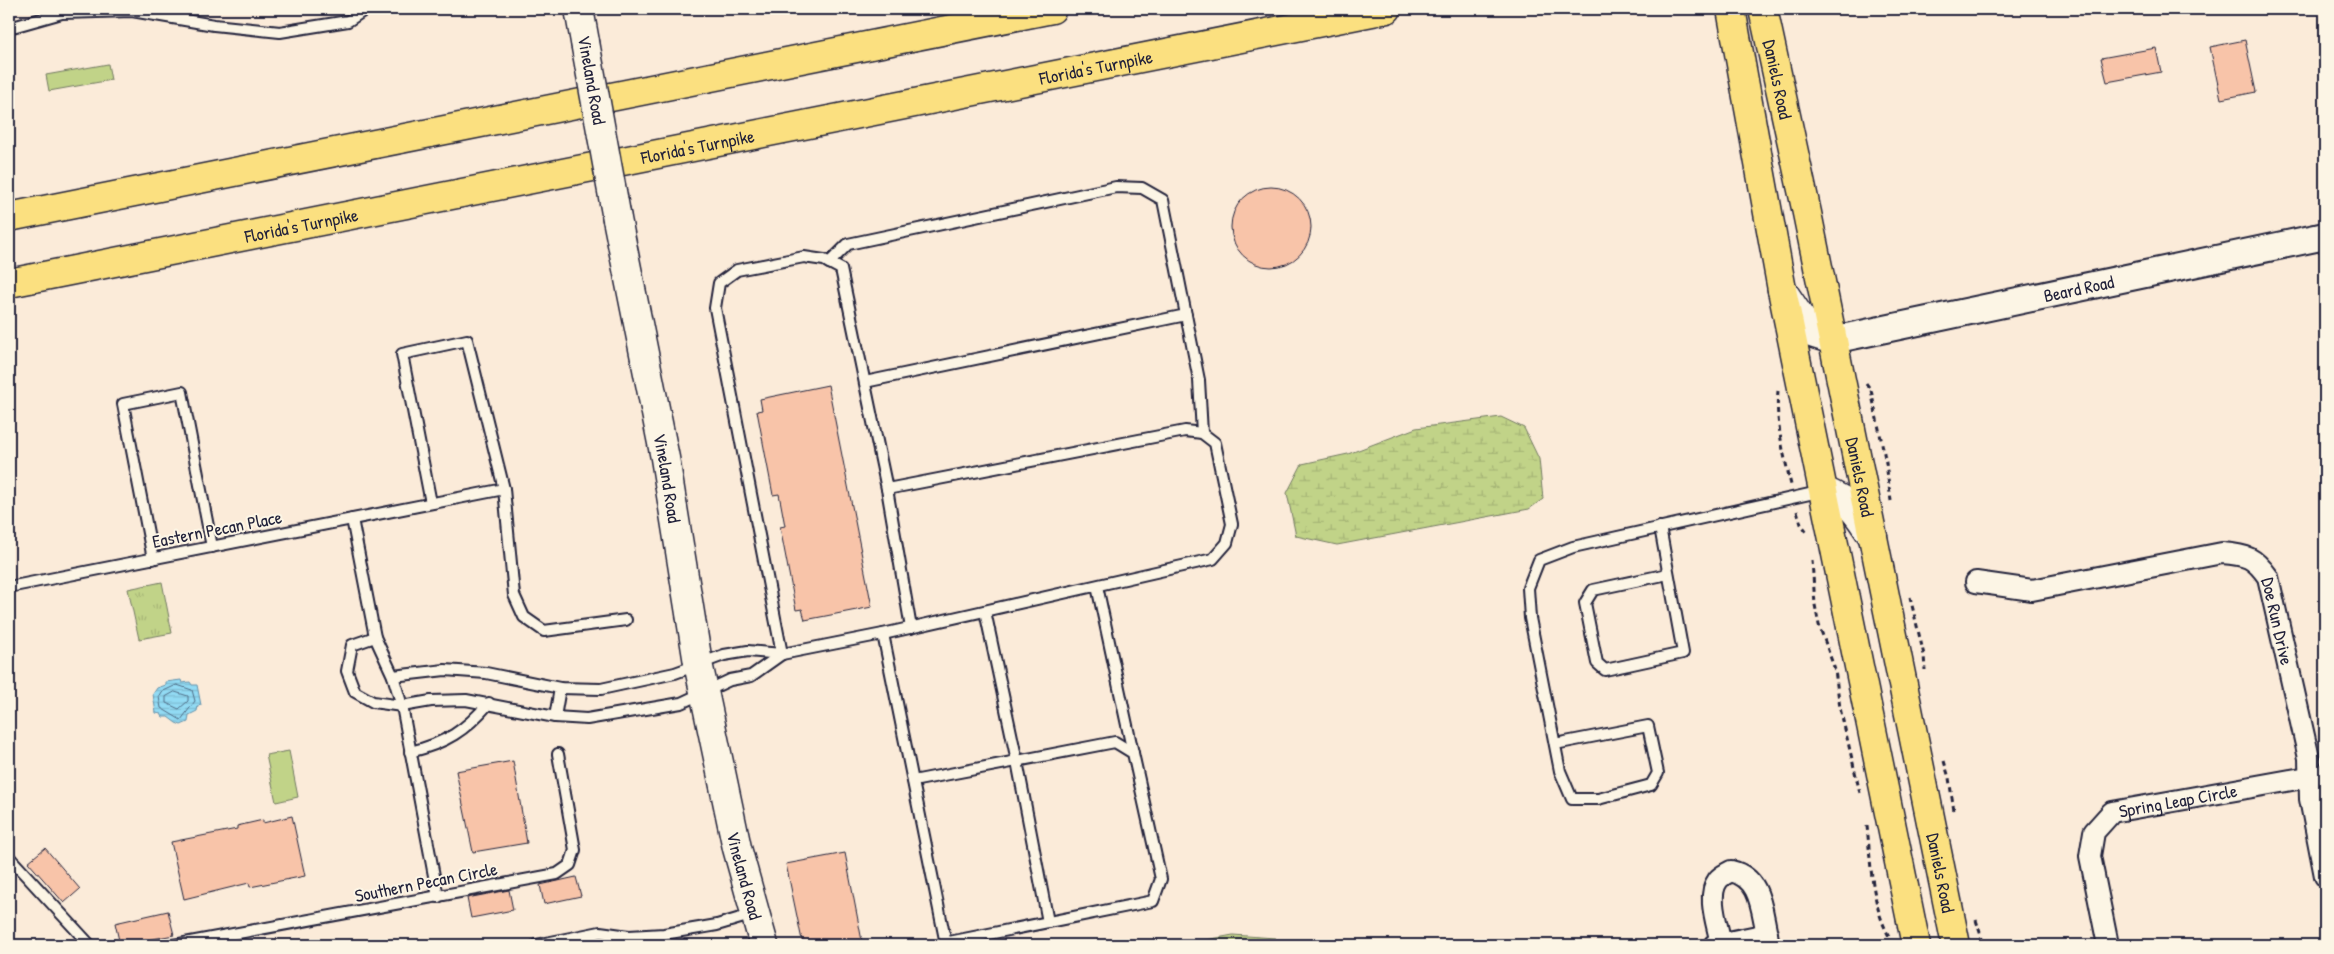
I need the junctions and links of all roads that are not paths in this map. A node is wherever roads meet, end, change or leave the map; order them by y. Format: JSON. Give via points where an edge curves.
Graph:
{"nodes":[{"id":1,"x":366,"y":9,"type":"edge"},
{"id":2,"x":579,"y":9,"type":"edge"},
{"id":3,"x":1052,"y":9,"type":"edge"},
{"id":4,"x":1387,"y":9,"type":"edge"},
{"id":5,"x":1731,"y":9,"type":"edge"},
{"id":6,"x":1763,"y":9,"type":"edge"},
{"id":7,"x":9,"y":28,"type":"edge"},
{"id":8,"x":9,"y":217,"type":"edge"},
{"id":9,"x":2325,"y":236,"type":"edge"},
{"id":10,"x":830,"y":263,"type":"junction"},
{"id":11,"x":9,"y":283,"type":"edge"},
{"id":12,"x":1782,"y":290,"type":"junction"},
{"id":13,"x":1186,"y":315,"type":"junction"},
{"id":14,"x":1832,"y":340,"type":"junction"},
{"id":15,"x":865,"y":382,"type":"junction"},
{"id":16,"x":1202,"y":433,"type":"junction"},
{"id":17,"x":504,"y":489,"type":"junction"},
{"id":18,"x":887,"y":489,"type":"junction"},
{"id":19,"x":1824,"y":491,"type":"junction"},
{"id":20,"x":431,"y":503,"type":"junction"},
{"id":21,"x":352,"y":519,"type":"junction"},
{"id":22,"x":1660,"y":528,"type":"junction"},
{"id":23,"x":1873,"y":538,"type":"junction"},
{"id":24,"x":212,"y":547,"type":"junction"},
{"id":25,"x":153,"y":558,"type":"junction"},
{"id":26,"x":1668,"y":574,"type":"junction"},
{"id":27,"x":1976,"y":582,"type":"dead end"},
{"id":28,"x":1097,"y":586,"type":"junction"},
{"id":29,"x":9,"y":587,"type":"edge"},
{"id":30,"x":985,"y":611,"type":"junction"},
{"id":31,"x":626,"y":620,"type":"dead end"},
{"id":32,"x":911,"y":628,"type":"junction"},
{"id":33,"x":883,"y":634,"type":"junction"},
{"id":34,"x":375,"y":637,"type":"junction"},
{"id":35,"x":782,"y":654,"type":"junction"},
{"id":36,"x":698,"y":664,"type":"junction"},
{"id":37,"x":393,"y":676,"type":"junction"},
{"id":38,"x":560,"y":688,"type":"junction"},
{"id":39,"x":704,"y":692,"type":"junction"},
{"id":40,"x":490,"y":703,"type":"junction"},
{"id":41,"x":402,"y":706,"type":"junction"},
{"id":42,"x":555,"y":717,"type":"junction"},
{"id":43,"x":1555,"y":744,"type":"junction"},
{"id":44,"x":410,"y":752,"type":"junction"},
{"id":45,"x":1133,"y":753,"type":"junction"},
{"id":46,"x":558,"y":754,"type":"dead end"},
{"id":47,"x":1017,"y":761,"type":"junction"},
{"id":48,"x":2317,"y":776,"type":"edge"},
{"id":49,"x":913,"y":781,"type":"junction"},
{"id":50,"x":9,"y":857,"type":"edge"},
{"id":51,"x":2325,"y":876,"type":"edge"},
{"id":52,"x":438,"y":897,"type":"junction"},
{"id":53,"x":755,"y":913,"type":"junction"},
{"id":54,"x":1048,"y":922,"type":"junction"},
{"id":55,"x":1768,"y":940,"type":"edge"},
{"id":56,"x":944,"y":944,"type":"edge"},
{"id":57,"x":1718,"y":944,"type":"edge"},
{"id":58,"x":90,"y":945,"type":"edge"},
{"id":59,"x":174,"y":945,"type":"edge"},
{"id":60,"x":536,"y":945,"type":"edge"},
{"id":61,"x":764,"y":945,"type":"edge"},
{"id":62,"x":1916,"y":945,"type":"edge"},
{"id":63,"x":1956,"y":945,"type":"edge"},
{"id":64,"x":2108,"y":945,"type":"edge"}],
"edges":[{"from":1,"to":7,"type":"lane","via":[[348,21],[280,32],[132,11],[62,13]]},
{"from":2,"to":36,"type":"main road","name":"Vineland Road","bridge":true,"via":[[665,458]]},
{"from":3,"to":8,"type":"main road"},
{"from":4,"to":11,"type":"main road","name":"Florida's Turnpike"},
{"from":5,"to":12,"type":"main road","name":"Daniels Road"},
{"from":6,"to":14,"type":"main road","name":"Daniels Road"},
{"from":9,"to":14,"type":"street","name":"Beard Road"},
{"from":10,"to":13,"type":"lane","via":[[848,244],[1116,188],[1142,188],[1162,200]]},
{"from":10,"to":15,"type":"lane","via":[[841,269]]},
{"from":10,"to":35,"type":"lane","via":[[804,257],[737,270],[719,284],[715,308]]},
{"from":12,"to":14,"type":"main road","via":[[1814,334]]},
{"from":12,"to":19,"type":"main road","name":"Daniels Road"},
{"from":13,"to":15,"type":"lane"},
{"from":13,"to":16,"type":"lane","via":[[1200,380]]},
{"from":14,"to":23,"type":"main road","name":"Daniels Road"},
{"from":15,"to":18,"type":"lane"},
{"from":16,"to":18,"type":"lane","via":[[1185,431]]},
{"from":16,"to":28,"type":"lane","via":[[1215,443],[1232,524],[1227,544],[1213,559]]},
{"from":17,"to":20,"type":"lane","name":"Eastern Pecan Place"},
{"from":17,"to":20,"type":"lane","via":[[467,340],[402,354]]},
{"from":17,"to":31,"type":"lane","via":[[514,595],[524,617],[544,631]]},
{"from":18,"to":32,"type":"lane"},
{"from":19,"to":22,"type":"lane"},
{"from":19,"to":23,"type":"main road","via":[[1844,499]]},
{"from":19,"to":62,"type":"main road","name":"Daniels Road"},
{"from":20,"to":21,"type":"lane","name":"Eastern Pecan Place"},
{"from":21,"to":24,"type":"lane","name":"Eastern Pecan Place"},
{"from":21,"to":34,"type":"lane"},
{"from":22,"to":26,"type":"lane"},
{"from":22,"to":43,"type":"lane","via":[[1573,547],[1539,560],[1528,588],[1530,618]]},
{"from":23,"to":63,"type":"main road","name":"Daniels Road"},
{"from":24,"to":25,"type":"lane","name":"Eastern Pecan Place"},
{"from":24,"to":25,"type":"lane","via":[[182,392],[123,404]]},
{"from":25,"to":29,"type":"lane","name":"Eastern Pecan Place"},
{"from":26,"to":26,"type":"lane","via":[[1683,653],[1605,670],[1597,663],[1585,603],[1593,590]]},
{"from":27,"to":48,"type":"street","name":"Doe Run Drive","via":[[2032,590],[2222,552],[2244,554],[2258,562],[2268,577],[2309,758]]},
{"from":28,"to":30,"type":"lane"},
{"from":28,"to":45,"type":"lane"},
{"from":30,"to":32,"type":"lane"},
{"from":30,"to":47,"type":"lane"},
{"from":32,"to":33,"type":"lane"},
{"from":33,"to":35,"type":"lane"},
{"from":33,"to":49,"type":"lane"},
{"from":34,"to":37,"type":"lane"},
{"from":34,"to":41,"type":"lane","via":[[352,645],[347,671],[355,692],[373,702]]},
{"from":35,"to":36,"type":"lane","via":[[748,651]]},
{"from":35,"to":39,"type":"lane","via":[[751,676],[730,680]]},
{"from":36,"to":38,"type":"lane","via":[[601,690]]},
{"from":36,"to":39,"type":"main road","name":"Vineland Road"},
{"from":37,"to":38,"type":"lane","via":[[445,670],[486,673]]},
{"from":37,"to":41,"type":"lane"},
{"from":38,"to":42,"type":"lane"},
{"from":39,"to":42,"type":"lane","via":[[681,703],[620,715],[587,720]]},
{"from":39,"to":53,"type":"main road","name":"Vineland Road","via":[[737,848]]},
{"from":40,"to":41,"type":"lane","via":[[431,701]]},
{"from":40,"to":42,"type":"lane"},
{"from":40,"to":44,"type":"lane","via":[[456,735],[434,746]]},
{"from":41,"to":44,"type":"lane"},
{"from":43,"to":43,"type":"lane","via":[[1560,771],[1572,799],[1598,799],[1651,785],[1658,773],[1648,726]]},
{"from":44,"to":52,"type":"lane"},
{"from":45,"to":47,"type":"lane","via":[[1115,742]]},
{"from":45,"to":54,"type":"lane","via":[[1161,879],[1153,901]]},
{"from":46,"to":52,"type":"lane","name":"Southern Pecan Circle","via":[[575,850],[570,865],[557,874]]},
{"from":47,"to":49,"type":"lane"},
{"from":47,"to":54,"type":"lane"},
{"from":48,"to":51,"type":"street","name":"Doe Run Drive","via":[[2310,799]]},
{"from":48,"to":64,"type":"street","name":"Spring Leap Circle","via":[[2112,812],[2094,832],[2090,856]]},
{"from":49,"to":56,"type":"lane"},
{"from":50,"to":58,"type":"lane"},
{"from":52,"to":59,"type":"lane","name":"Southern Pecan Circle"},
{"from":53,"to":60,"type":"lane","via":[[717,925],[664,934],[629,936],[600,932]]},
{"from":53,"to":61,"type":"main road","name":"Vineland Road"},
{"from":54,"to":56,"type":"lane"},
{"from":55,"to":57,"type":"street"},
{"from":55,"to":57,"type":"street","via":[[1756,889],[1743,874],[1731,871],[1719,878],[1714,887]]}]}
